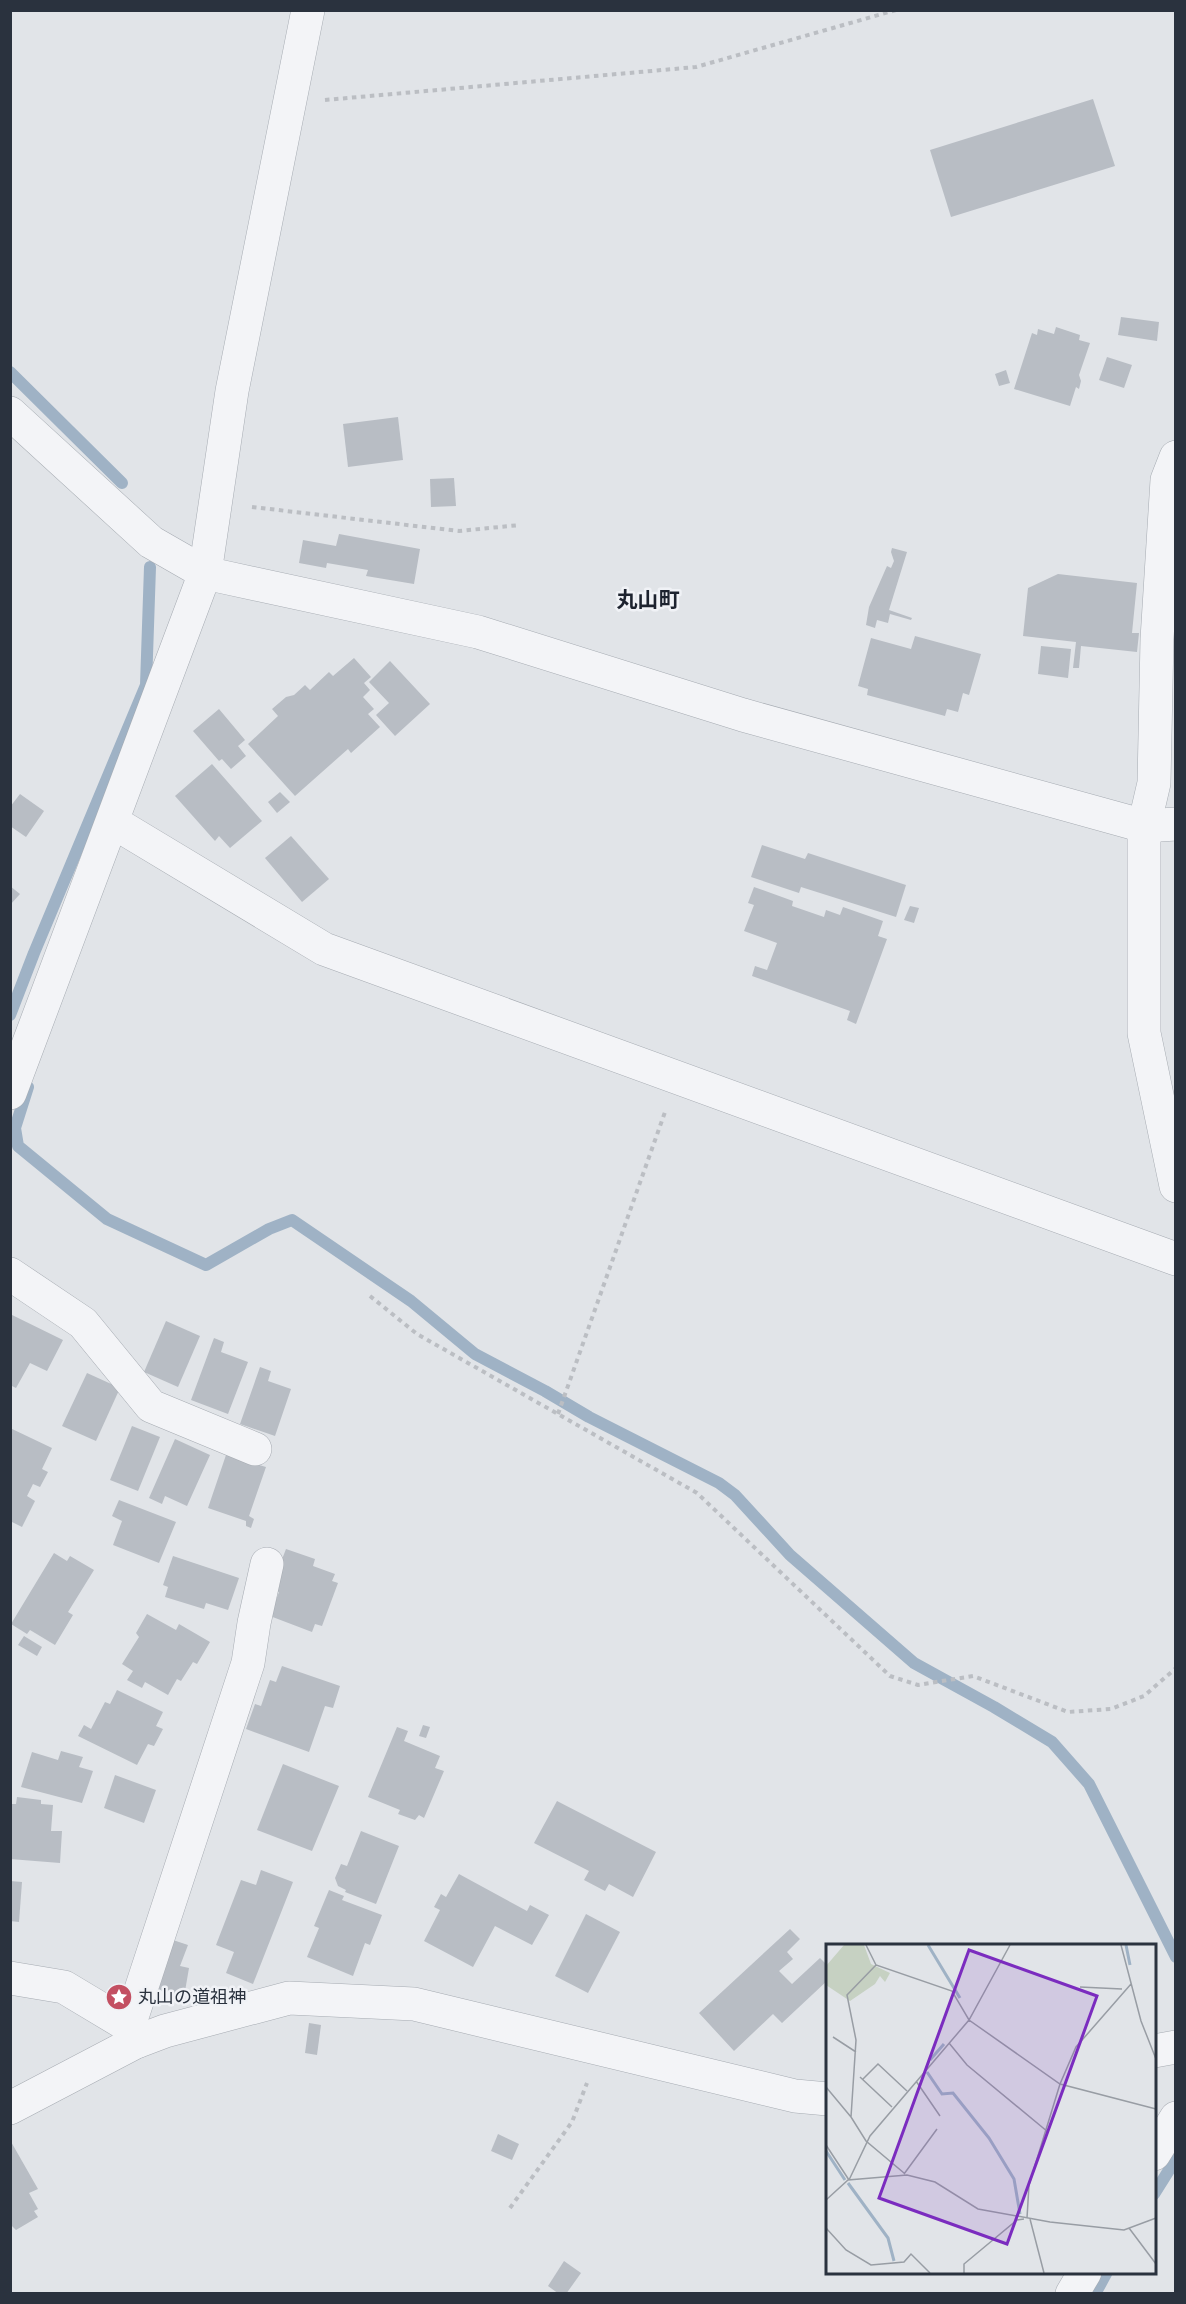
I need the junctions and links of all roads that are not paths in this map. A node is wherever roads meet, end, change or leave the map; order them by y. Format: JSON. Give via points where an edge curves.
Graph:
{"nodes":[{"id":1,"x":308,"y":10,"type":"edge"},
{"id":2,"x":10,"y":413,"type":"edge"},
{"id":3,"x":1176,"y":457,"type":"edge"},
{"id":4,"x":205,"y":573,"type":"junction"},
{"id":5,"x":113,"y":822,"type":"junction"},
{"id":6,"x":1160,"y":825,"type":"edge"},
{"id":7,"x":10,"y":1093,"type":"edge"},
{"id":8,"x":1176,"y":1186,"type":"edge"},
{"id":9,"x":1176,"y":1259,"type":"edge"},
{"id":10,"x":10,"y":1274,"type":"edge"},
{"id":11,"x":255,"y":1449,"type":"dead end"},
{"id":12,"x":267,"y":1564,"type":"dead end"},
{"id":13,"x":10,"y":1978,"type":"edge"},
{"id":14,"x":133,"y":2034,"type":"junction"},
{"id":15,"x":1176,"y":2047,"type":"edge"},
{"id":16,"x":1156,"y":2050,"type":"edge"},
{"id":17,"x":826,"y":2099,"type":"edge"},
{"id":18,"x":10,"y":2109,"type":"edge"},
{"id":19,"x":1176,"y":2118,"type":"edge"},
{"id":20,"x":1156,"y":2152,"type":"edge"},
{"id":21,"x":1084,"y":2274,"type":"edge"},
{"id":22,"x":1072,"y":2294,"type":"edge"}],
"edges":[{"from":1,"to":4,"type":"street","via":[[232,391]]},
{"from":2,"to":4,"type":"street","via":[[151,542]]},
{"from":3,"to":6,"type":"street","via":[[1167,480],[1157,639],[1154,783]]},
{"from":4,"to":5,"type":"street"},
{"from":4,"to":6,"type":"street","via":[[478,632],[743,715]]},
{"from":5,"to":7,"type":"street"},
{"from":5,"to":9,"type":"street","via":[[324,949]]},
{"from":6,"to":8,"type":"street","via":[[1144,1033]]},
{"from":10,"to":11,"type":"street","via":[[83,1323],[151,1406]]},
{"from":12,"to":14,"type":"street","via":[[248,1663]]},
{"from":13,"to":14,"type":"street","via":[[64,1988]]},
{"from":14,"to":17,"type":"street","via":[[165,2031],[289,1998],[414,2004],[795,2096]]},
{"from":14,"to":18,"type":"street"},
{"from":15,"to":16,"type":"street"},
{"from":19,"to":20,"type":"street"},
{"from":21,"to":22,"type":"street"}]}
